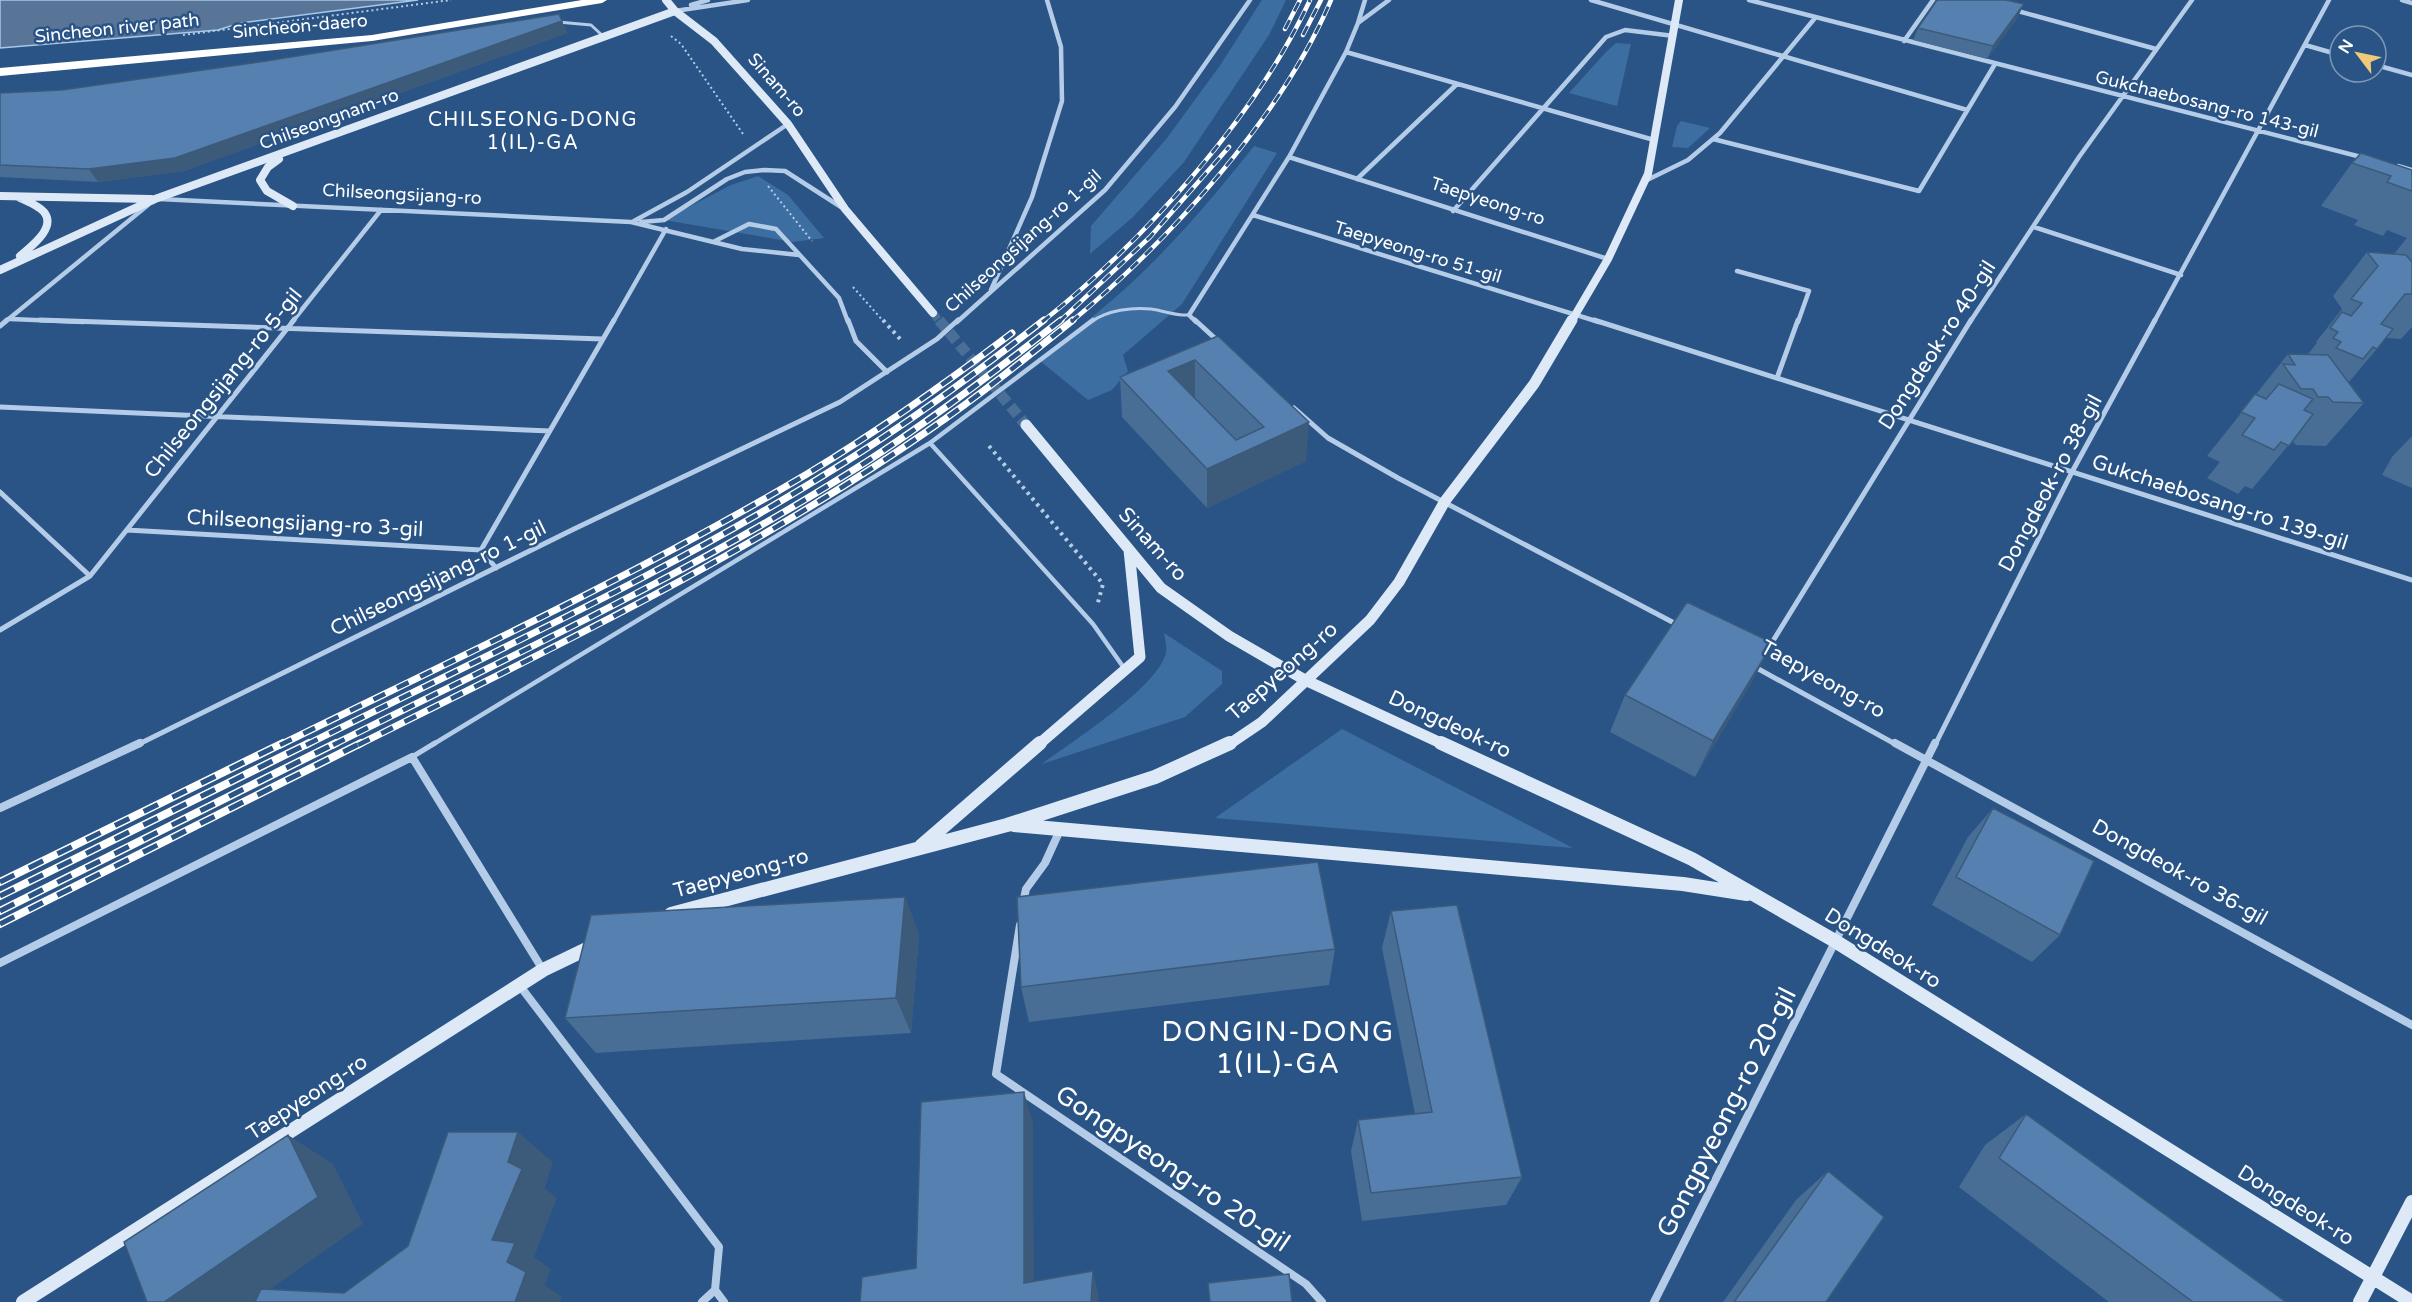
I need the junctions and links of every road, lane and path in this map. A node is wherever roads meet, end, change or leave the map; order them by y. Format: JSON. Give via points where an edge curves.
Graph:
{"nodes":[{"id":1,"x":451,"y":0,"type":"edge"},
{"id":2,"x":541,"y":0,"type":"edge"},
{"id":3,"x":602,"y":0,"type":"edge"},
{"id":4,"x":666,"y":0,"type":"edge"},
{"id":5,"x":708,"y":0,"type":"edge"},
{"id":6,"x":748,"y":0,"type":"edge"},
{"id":7,"x":1047,"y":0,"type":"edge"},
{"id":8,"x":1250,"y":0,"type":"edge"},
{"id":9,"x":1365,"y":0,"type":"edge"},
{"id":10,"x":1389,"y":0,"type":"edge"},
{"id":11,"x":1591,"y":0,"type":"edge"},
{"id":12,"x":1679,"y":0,"type":"edge"},
{"id":13,"x":1749,"y":0,"type":"edge"},
{"id":14,"x":1933,"y":0,"type":"edge"},
{"id":15,"x":2193,"y":0,"type":"edge"},
{"id":16,"x":2329,"y":0,"type":"edge"},
{"id":17,"x":2402,"y":0,"type":"edge"},
{"id":18,"x":2412,"y":3,"type":"edge"},
{"id":19,"x":2010,"y":9,"type":"edge"},
{"id":20,"x":675,"y":11,"type":"junction"},
{"id":21,"x":1815,"y":18,"type":"junction"},
{"id":22,"x":553,"y":22,"type":"edge"},
{"id":23,"x":1358,"y":23,"type":"junction"},
{"id":24,"x":1676,"y":25,"type":"junction"},
{"id":25,"x":182,"y":35,"type":"dead end"},
{"id":26,"x":1674,"y":36,"type":"junction"},
{"id":27,"x":604,"y":37,"type":"junction"},
{"id":28,"x":1904,"y":42,"type":"junction"},
{"id":29,"x":2305,"y":45,"type":"junction"},
{"id":30,"x":2156,"y":49,"type":"junction"},
{"id":31,"x":1346,"y":52,"type":"junction"},
{"id":32,"x":2328,"y":52,"type":"edge"},
{"id":33,"x":1783,"y":56,"type":"junction"},
{"id":34,"x":0,"y":61,"type":"edge"},
{"id":35,"x":1995,"y":64,"type":"junction"},
{"id":36,"x":2388,"y":68,"type":"edge"},
{"id":37,"x":0,"y":72,"type":"edge"},
{"id":38,"x":2412,"y":75,"type":"edge"},
{"id":39,"x":1457,"y":84,"type":"junction"},
{"id":40,"x":2120,"y":96,"type":"junction"},
{"id":41,"x":1542,"y":108,"type":"junction"},
{"id":42,"x":1967,"y":110,"type":"junction"},
{"id":43,"x":788,"y":124,"type":"junction"},
{"id":44,"x":2259,"y":131,"type":"junction"},
{"id":45,"x":1713,"y":139,"type":"junction"},
{"id":46,"x":1654,"y":140,"type":"junction"},
{"id":47,"x":297,"y":148,"type":"junction"},
{"id":48,"x":1289,"y":157,"type":"junction"},
{"id":49,"x":2368,"y":159,"type":"edge"},
{"id":50,"x":2390,"y":164,"type":"edge"},
{"id":51,"x":2412,"y":170,"type":"edge"},
{"id":52,"x":1357,"y":179,"type":"junction"},
{"id":53,"x":1644,"y":181,"type":"junction"},
{"id":54,"x":0,"y":196,"type":"edge"},
{"id":55,"x":17,"y":197,"type":"junction"},
{"id":56,"x":155,"y":199,"type":"junction"},
{"id":57,"x":293,"y":206,"type":"junction"},
{"id":58,"x":845,"y":209,"type":"junction"},
{"id":59,"x":381,"y":210,"type":"junction"},
{"id":60,"x":1454,"y":210,"type":"junction"},
{"id":61,"x":1253,"y":215,"type":"junction"},
{"id":62,"x":631,"y":222,"type":"junction"},
{"id":63,"x":2034,"y":227,"type":"junction"},
{"id":64,"x":666,"y":229,"type":"junction"},
{"id":65,"x":714,"y":242,"type":"junction"},
{"id":66,"x":799,"y":255,"type":"junction"},
{"id":67,"x":1608,"y":259,"type":"junction"},
{"id":68,"x":0,"y":270,"type":"edge"},
{"id":69,"x":1737,"y":271,"type":"dead end"},
{"id":70,"x":2181,"y":274,"type":"junction"},
{"id":71,"x":990,"y":293,"type":"junction"},
{"id":72,"x":933,"y":313,"type":"tunnel mouth"},
{"id":73,"x":1575,"y":314,"type":"junction"},
{"id":74,"x":1189,"y":315,"type":"junction"},
{"id":75,"x":0,"y":318,"type":"edge"},
{"id":76,"x":10,"y":319,"type":"junction"},
{"id":77,"x":0,"y":326,"type":"edge"},
{"id":78,"x":288,"y":328,"type":"junction"},
{"id":79,"x":602,"y":339,"type":"junction"},
{"id":80,"x":1224,"y":346,"type":"edge"},
{"id":81,"x":887,"y":372,"type":"junction"},
{"id":82,"x":1777,"y":378,"type":"junction"},
{"id":83,"x":1284,"y":399,"type":"edge"},
{"id":84,"x":0,"y":407,"type":"edge"},
{"id":85,"x":216,"y":418,"type":"junction"},
{"id":86,"x":1907,"y":419,"type":"junction"},
{"id":87,"x":1026,"y":425,"type":"tunnel mouth"},
{"id":88,"x":550,"y":431,"type":"junction"},
{"id":89,"x":930,"y":443,"type":"junction"},
{"id":90,"x":989,"y":446,"type":"dead end"},
{"id":91,"x":2072,"y":472,"type":"junction"},
{"id":92,"x":0,"y":492,"type":"edge"},
{"id":93,"x":1445,"y":501,"type":"junction"},
{"id":94,"x":127,"y":530,"type":"junction"},
{"id":95,"x":1128,"y":549,"type":"junction"},
{"id":96,"x":481,"y":550,"type":"junction"},
{"id":97,"x":496,"y":568,"type":"junction"},
{"id":98,"x":90,"y":576,"type":"junction"},
{"id":99,"x":2412,"y":580,"type":"edge"},
{"id":100,"x":1093,"y":624,"type":"junction"},
{"id":101,"x":1684,"y":629,"type":"edge"},
{"id":102,"x":0,"y":630,"type":"edge"},
{"id":103,"x":1747,"y":662,"type":"edge"},
{"id":104,"x":1757,"y":668,"type":"junction"},
{"id":105,"x":1125,"y":670,"type":"junction"},
{"id":106,"x":1305,"y":680,"type":"junction"},
{"id":107,"x":412,"y":757,"type":"junction"},
{"id":108,"x":1926,"y":760,"type":"junction"},
{"id":109,"x":0,"y":808,"type":"edge"},
{"id":110,"x":1007,"y":825,"type":"junction"},
{"id":111,"x":1060,"y":829,"type":"junction"},
{"id":112,"x":917,"y":849,"type":"junction"},
{"id":113,"x":1756,"y":895,"type":"junction"},
{"id":114,"x":656,"y":918,"type":"edge"},
{"id":115,"x":615,"y":935,"type":"edge"},
{"id":116,"x":1835,"y":941,"type":"junction"},
{"id":117,"x":0,"y":963,"type":"edge"},
{"id":118,"x":543,"y":970,"type":"junction"},
{"id":119,"x":520,"y":985,"type":"junction"},
{"id":120,"x":2412,"y":1024,"type":"edge"},
{"id":121,"x":2412,"y":1202,"type":"edge"},
{"id":122,"x":2371,"y":1277,"type":"junction"},
{"id":123,"x":715,"y":1290,"type":"junction"},
{"id":124,"x":23,"y":1302,"type":"edge"},
{"id":125,"x":702,"y":1302,"type":"edge"},
{"id":126,"x":724,"y":1302,"type":"edge"},
{"id":127,"x":1322,"y":1302,"type":"edge"},
{"id":128,"x":1654,"y":1302,"type":"edge"},
{"id":129,"x":2360,"y":1302,"type":"edge"},
{"id":130,"x":2412,"y":1302,"type":"edge"}],
"edges":[{"from":1,"to":25,"type":"path","name":"Sincheon river path"},
{"from":2,"to":34,"type":"highway","name":"Sincheon-daero","via":[[381,26]]},
{"from":3,"to":37,"type":"highway","name":"Sincheon-daero","via":[[372,38]]},
{"from":4,"to":20,"type":"main road","name":"Sinam-ro"},
{"from":5,"to":20,"type":"street"},
{"from":6,"to":20,"type":"street"},
{"from":7,"to":71,"type":"street","via":[[1061,47],[1062,101],[1032,197]]},
{"from":8,"to":71,"type":"street","name":"Chilseongsijang-ro 1-gil","via":[[1175,107],[1105,190]]},
{"from":9,"to":23,"type":"street"},
{"from":10,"to":23,"type":"street"},
{"from":11,"to":24,"type":"street"},
{"from":12,"to":24,"type":"main road","name":"Taepyeong-ro"},
{"from":13,"to":21,"type":"street","name":"Gukchaebosang-ro 143-gil"},
{"from":14,"to":28,"type":"street"},
{"from":15,"to":30,"type":"street","name":"Dongdeok-ro 40-gil"},
{"from":16,"to":29,"type":"street","name":"Dongdeok-ro 38-gil"},
{"from":17,"to":18,"type":"street"},
{"from":19,"to":30,"type":"street"},
{"from":20,"to":27,"type":"main road","name":"Chilseongnam-ro"},
{"from":20,"to":43,"type":"main road","name":"Sinam-ro","via":[[714,41]]},
{"from":21,"to":28,"type":"street","name":"Gukchaebosang-ro 143-gil"},
{"from":21,"to":33,"type":"street"},
{"from":22,"to":27,"type":"lane","via":[[591,25]]},
{"from":23,"to":31,"type":"street"},
{"from":24,"to":26,"type":"main road","name":"Taepyeong-ro"},
{"from":24,"to":33,"type":"street"},
{"from":26,"to":41,"type":"street","via":[[1625,30],[1606,38]]},
{"from":26,"to":46,"type":"main road","name":"Taepyeong-ro"},
{"from":27,"to":47,"type":"main road","name":"Chilseongnam-ro"},
{"from":28,"to":35,"type":"street","name":"Gukchaebosang-ro 143-gil"},
{"from":29,"to":32,"type":"street"},
{"from":29,"to":44,"type":"street","name":"Dongdeok-ro 38-gil"},
{"from":30,"to":40,"type":"street","name":"Dongdeok-ro 40-gil"},
{"from":31,"to":39,"type":"street"},
{"from":31,"to":48,"type":"street"},
{"from":33,"to":42,"type":"street"},
{"from":33,"to":45,"type":"street"},
{"from":35,"to":40,"type":"street","name":"Gukchaebosang-ro 143-gil"},
{"from":35,"to":42,"type":"street"},
{"from":36,"to":38,"type":"street"},
{"from":39,"to":41,"type":"street"},
{"from":39,"to":52,"type":"street"},
{"from":40,"to":44,"type":"street","name":"Gukchaebosang-ro 143-gil"},
{"from":40,"to":63,"type":"street","name":"Dongdeok-ro 40-gil"},
{"from":41,"to":46,"type":"street"},
{"from":41,"to":60,"type":"street"},
{"from":42,"to":45,"type":"street","via":[[1918,191]]},
{"from":43,"to":58,"type":"main road","name":"Sinam-ro"},
{"from":43,"to":62,"type":"street","via":[[687,192]]},
{"from":44,"to":49,"type":"street","name":"Gukchaebosang-ro 143-gil"},
{"from":44,"to":70,"type":"street","name":"Dongdeok-ro 38-gil"},
{"from":45,"to":53,"type":"street","via":[[1688,160]]},
{"from":46,"to":53,"type":"main road","name":"Taepyeong-ro"},
{"from":47,"to":56,"type":"main road","name":"Chilseongnam-ro"},
{"from":47,"to":57,"type":"main road","via":[[259,177],[266,191]]},
{"from":48,"to":52,"type":"street","name":"Taepyeong-ro"},
{"from":48,"to":61,"type":"street"},
{"from":50,"to":51,"type":"street"},
{"from":52,"to":60,"type":"street","name":"Taepyeong-ro"},
{"from":53,"to":67,"type":"main road","name":"Taepyeong-ro"},
{"from":54,"to":55,"type":"main road","name":"Chilseongsijang-ro"},
{"from":55,"to":56,"type":"main road","name":"Chilseongsijang-ro"},
{"from":55,"to":68,"type":"main road","via":[[44,212],[46,225],[30,247]]},
{"from":56,"to":57,"type":"street","name":"Chilseongsijang-ro"},
{"from":56,"to":68,"type":"main road","name":"Chilseongnam-ro"},
{"from":56,"to":76,"type":"street"},
{"from":57,"to":59,"type":"street","name":"Chilseongsijang-ro"},
{"from":58,"to":62,"type":"street","name":"Sinam-ro","via":[[784,171],[765,170],[728,179],[663,220]]},
{"from":58,"to":72,"type":"main road","name":"Sinam-ro"},
{"from":59,"to":62,"type":"street","name":"Chilseongsijang-ro"},
{"from":59,"to":78,"type":"street","name":"Chilseongsijang-ro 5-gil"},
{"from":60,"to":67,"type":"street","name":"Taepyeong-ro"},
{"from":61,"to":73,"type":"street","name":"Taepyeong-ro 51-gil"},
{"from":61,"to":74,"type":"street"},
{"from":62,"to":64,"type":"street","name":"Chilseongsijang-ro"},
{"from":63,"to":70,"type":"street"},
{"from":63,"to":86,"type":"street","name":"Dongdeok-ro 40-gil"},
{"from":64,"to":65,"type":"street","name":"Chilseongsijang-ro"},
{"from":64,"to":79,"type":"street"},
{"from":65,"to":66,"type":"street","name":"Chilseongsijang-ro"},
{"from":65,"to":66,"type":"street","via":[[749,224],[776,230]]},
{"from":66,"to":81,"type":"street","via":[[838,298],[856,341]]},
{"from":67,"to":73,"type":"main road","name":"Taepyeong-ro"},
{"from":69,"to":82,"type":"street","via":[[1809,291]]},
{"from":70,"to":91,"type":"street","name":"Dongdeok-ro 38-gil"},
{"from":71,"to":81,"type":"street","name":"Chilseongsijang-ro 1-gil","via":[[937,339]]},
{"from":73,"to":82,"type":"street","name":"Gukchaebosang-ro 139-gil"},
{"from":73,"to":93,"type":"main road","name":"Taepyeong-ro","via":[[1534,384]]},
{"from":74,"to":80,"type":"street"},
{"from":74,"to":89,"type":"lane","via":[[1130,308],[1096,318]]},
{"from":75,"to":76,"type":"lane"},
{"from":76,"to":77,"type":"street"},
{"from":76,"to":78,"type":"street"},
{"from":78,"to":79,"type":"street"},
{"from":78,"to":85,"type":"street","name":"Chilseongsijang-ro 5-gil"},
{"from":79,"to":88,"type":"street"},
{"from":81,"to":97,"type":"street","name":"Chilseongsijang-ro 1-gil","via":[[840,402]]},
{"from":82,"to":86,"type":"street","name":"Gukchaebosang-ro 139-gil"},
{"from":83,"to":93,"type":"street","via":[[1328,438]]},
{"from":84,"to":85,"type":"street"},
{"from":85,"to":88,"type":"street"},
{"from":85,"to":94,"type":"street","name":"Chilseongsijang-ro 5-gil"},
{"from":86,"to":91,"type":"street","name":"Gukchaebosang-ro 139-gil"},
{"from":86,"to":104,"type":"street","name":"Dongdeok-ro 40-gil"},
{"from":87,"to":95,"type":"main road","name":"Sinam-ro"},
{"from":88,"to":96,"type":"street"},
{"from":89,"to":100,"type":"lane"},
{"from":89,"to":107,"type":"lane"},
{"from":90,"to":100,"type":"path","via":[[1103,584]]},
{"from":91,"to":99,"type":"street","name":"Gukchaebosang-ro 139-gil"},
{"from":91,"to":108,"type":"street","name":"Dongdeok-ro 38-gil"},
{"from":92,"to":98,"type":"street"},
{"from":93,"to":101,"type":"street"},
{"from":93,"to":106,"type":"main road","name":"Taepyeong-ro","via":[[1399,582],[1370,620]]},
{"from":94,"to":96,"type":"street","name":"Chilseongsijang-ro 3-gil"},
{"from":94,"to":98,"type":"street","name":"Chilseongsijang-ro 5-gil"},
{"from":95,"to":105,"type":"main road","via":[[1140,657]]},
{"from":95,"to":106,"type":"main road","name":"Sinam-ro","via":[[1161,588],[1228,636]]},
{"from":96,"to":97,"type":"street"},
{"from":97,"to":109,"type":"street","name":"Chilseongsijang-ro 1-gil","via":[[88,769]]},
{"from":98,"to":102,"type":"street","name":"Chilseongsijang-ro 5-gil"},
{"from":100,"to":105,"type":"lane"},
{"from":103,"to":104,"type":"street","name":"Taepyeong-ro"},
{"from":104,"to":108,"type":"street","name":"Taepyeong-ro"},
{"from":105,"to":112,"type":"main road"},
{"from":106,"to":110,"type":"main road","name":"Taepyeong-ro","via":[[1262,722],[1223,748],[1155,777]]},
{"from":106,"to":113,"type":"main road","name":"Dongdeok-ro","via":[[1692,859]]},
{"from":107,"to":117,"type":"street"},
{"from":107,"to":118,"type":"street"},
{"from":108,"to":116,"type":"street","name":"Dongdeok-ro 38-gil"},
{"from":108,"to":120,"type":"street","name":"Dongdeok-ro 36-gil"},
{"from":110,"to":111,"type":"main road"},
{"from":110,"to":112,"type":"main road","name":"Taepyeong-ro"},
{"from":111,"to":113,"type":"main road","via":[[1683,884]]},
{"from":111,"to":127,"type":"street","name":"Gongpyeong-ro 20-gil","via":[[1045,863],[1026,889],[996,1074],[1306,1284]]},
{"from":112,"to":114,"type":"main road","name":"Taepyeong-ro"},
{"from":113,"to":116,"type":"main road","name":"Dongdeok-ro"},
{"from":115,"to":118,"type":"main road","name":"Taepyeong-ro"},
{"from":116,"to":122,"type":"main road","name":"Dongdeok-ro"},
{"from":116,"to":128,"type":"street","name":"Gongpyeong-ro 20-gil"},
{"from":118,"to":119,"type":"main road","name":"Taepyeong-ro"},
{"from":119,"to":123,"type":"street","via":[[719,1246]]},
{"from":119,"to":124,"type":"main road","name":"Taepyeong-ro"},
{"from":121,"to":122,"type":"main road"},
{"from":122,"to":129,"type":"main road"},
{"from":122,"to":130,"type":"main road","name":"Dongdeok-ro"},
{"from":123,"to":125,"type":"street"},
{"from":123,"to":126,"type":"street"}]}
